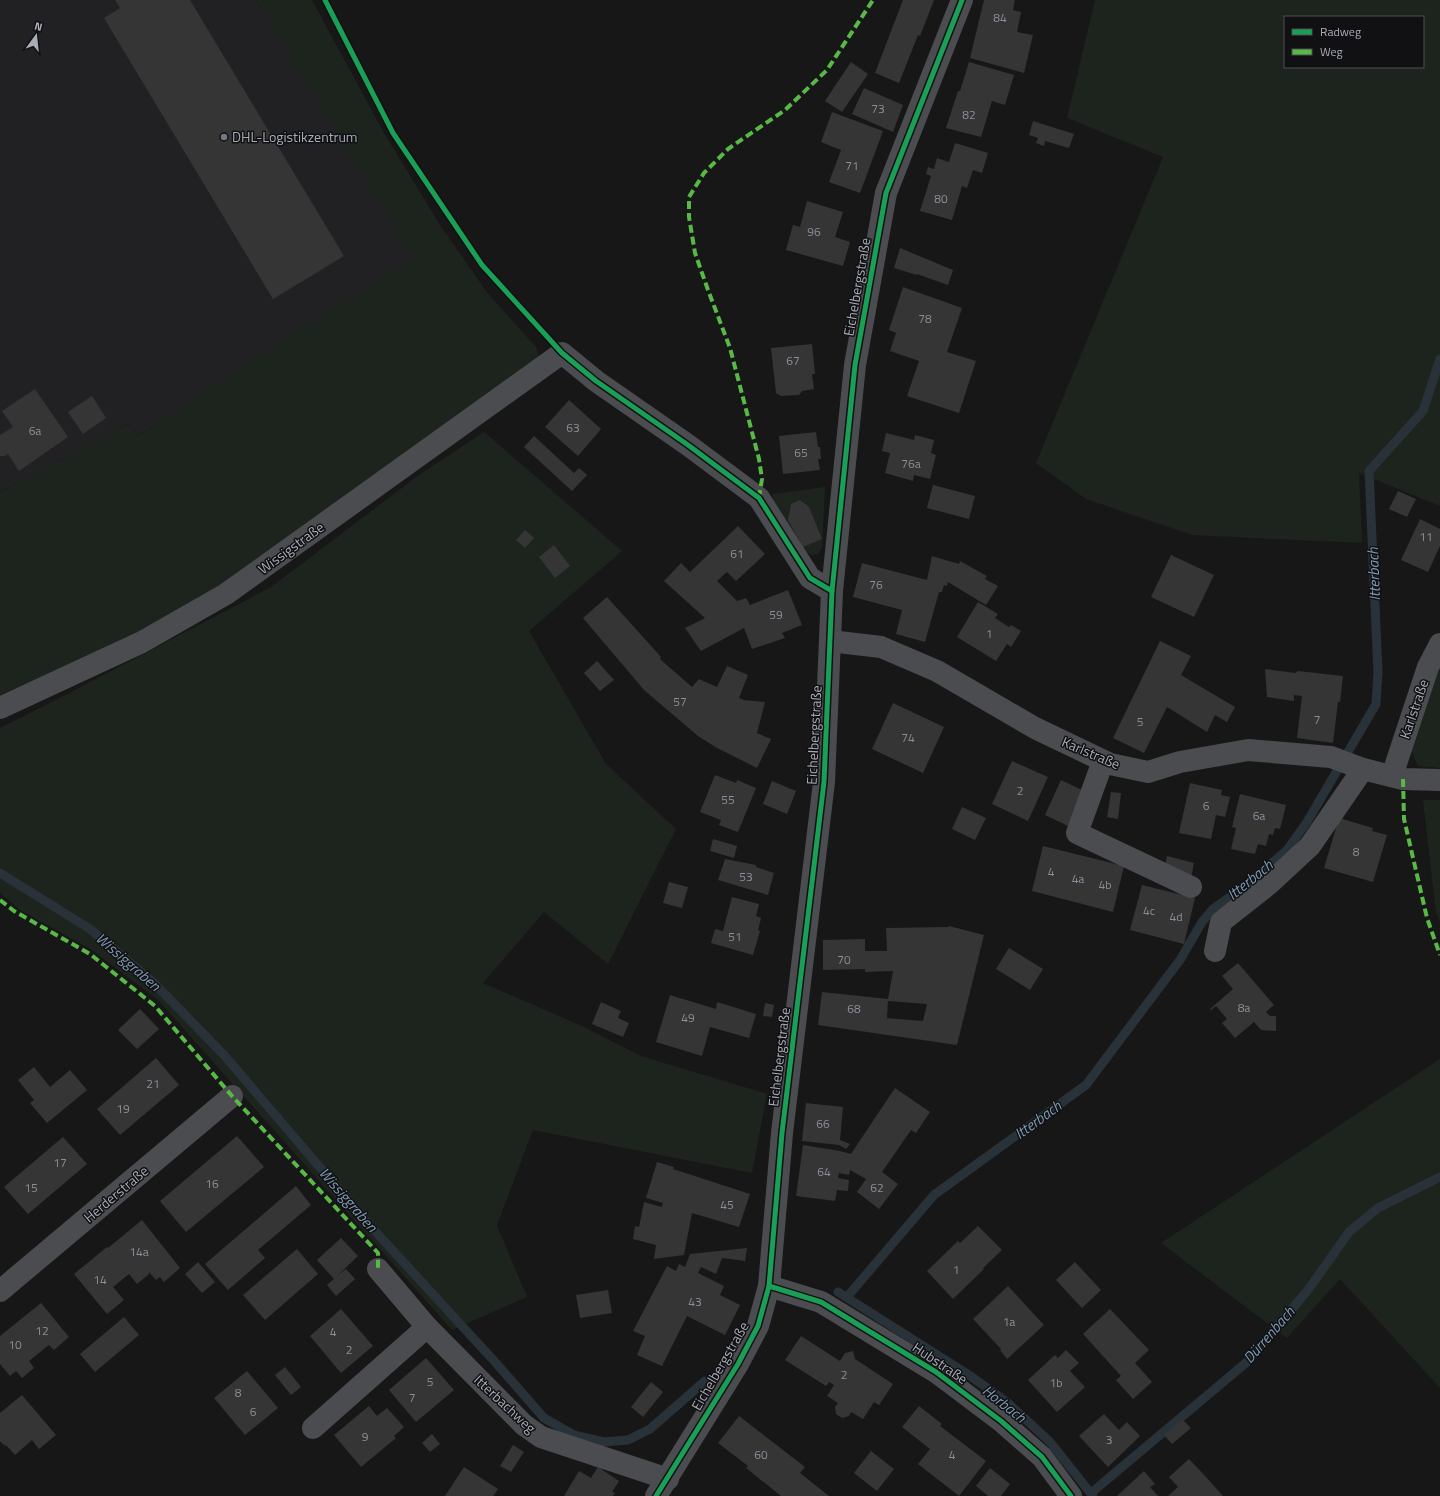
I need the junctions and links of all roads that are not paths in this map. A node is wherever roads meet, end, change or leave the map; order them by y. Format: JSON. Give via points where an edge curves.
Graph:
{"nodes":[{"id":1,"x":962,"y":0,"type":"edge"},
{"id":2,"x":832,"y":591,"type":"junction"},
{"id":3,"x":830,"y":641,"type":"junction"},
{"id":4,"x":1440,"y":644,"type":"edge"},
{"id":5,"x":0,"y":708,"type":"edge"},
{"id":6,"x":1103,"y":761,"type":"junction"},
{"id":7,"x":1363,"y":768,"type":"junction"},
{"id":8,"x":1392,"y":776,"type":"junction"},
{"id":9,"x":1440,"y":780,"type":"edge"},
{"id":10,"x":1191,"y":886,"type":"dead end"},
{"id":11,"x":1216,"y":951,"type":"dead end"},
{"id":12,"x":232,"y":1096,"type":"dead end"},
{"id":13,"x":378,"y":1269,"type":"dead end"},
{"id":14,"x":769,"y":1286,"type":"junction"},
{"id":15,"x":0,"y":1291,"type":"edge"},
{"id":16,"x":427,"y":1327,"type":"junction"},
{"id":17,"x":313,"y":1428,"type":"dead end"},
{"id":18,"x":662,"y":1487,"type":"edge"},
{"id":19,"x":1071,"y":1496,"type":"edge"}],
"edges":[{"from":1,"to":2,"type":"street","name":"Eichelbergstraße","via":[[886,193],[855,365]]},
{"from":2,"to":3,"type":"street","name":"Eichelbergstraße"},
{"from":2,"to":5,"type":"street","name":"Wissigstraße","via":[[810,578],[759,498],[596,381],[562,353],[226,594],[142,642]]},
{"from":3,"to":6,"type":"street","name":"Karlstraße","via":[[881,647],[937,672],[1035,728]]},
{"from":3,"to":14,"type":"street","name":"Eichelbergstraße","via":[[824,782],[782,1133]]},
{"from":4,"to":8,"type":"street","name":"Karlstraße","via":[[1428,667]]},
{"from":6,"to":7,"type":"street","name":"Karlstraße","via":[[1148,772],[1180,762],[1248,750],[1331,757]]},
{"from":6,"to":10,"type":"street","via":[[1077,833]]},
{"from":7,"to":8,"type":"street","name":"Karlstraße"},
{"from":7,"to":11,"type":"street","via":[[1310,846],[1269,884],[1221,922]]},
{"from":8,"to":9,"type":"street","name":"Karlstraße","via":[[1403,779]]},
{"from":12,"to":15,"type":"street","name":"Herderstraße"},
{"from":13,"to":16,"type":"street","name":"Itterbachweg"},
{"from":14,"to":18,"type":"street","name":"Eichelbergstraße","via":[[758,1326],[741,1358]]},
{"from":14,"to":19,"type":"street","name":"Hubstraße","via":[[821,1302],[936,1372],[1001,1421],[1042,1457]]},
{"from":16,"to":17,"type":"street"},
{"from":16,"to":18,"type":"street","name":"Itterbachweg","via":[[524,1425],[541,1437]]}]}
